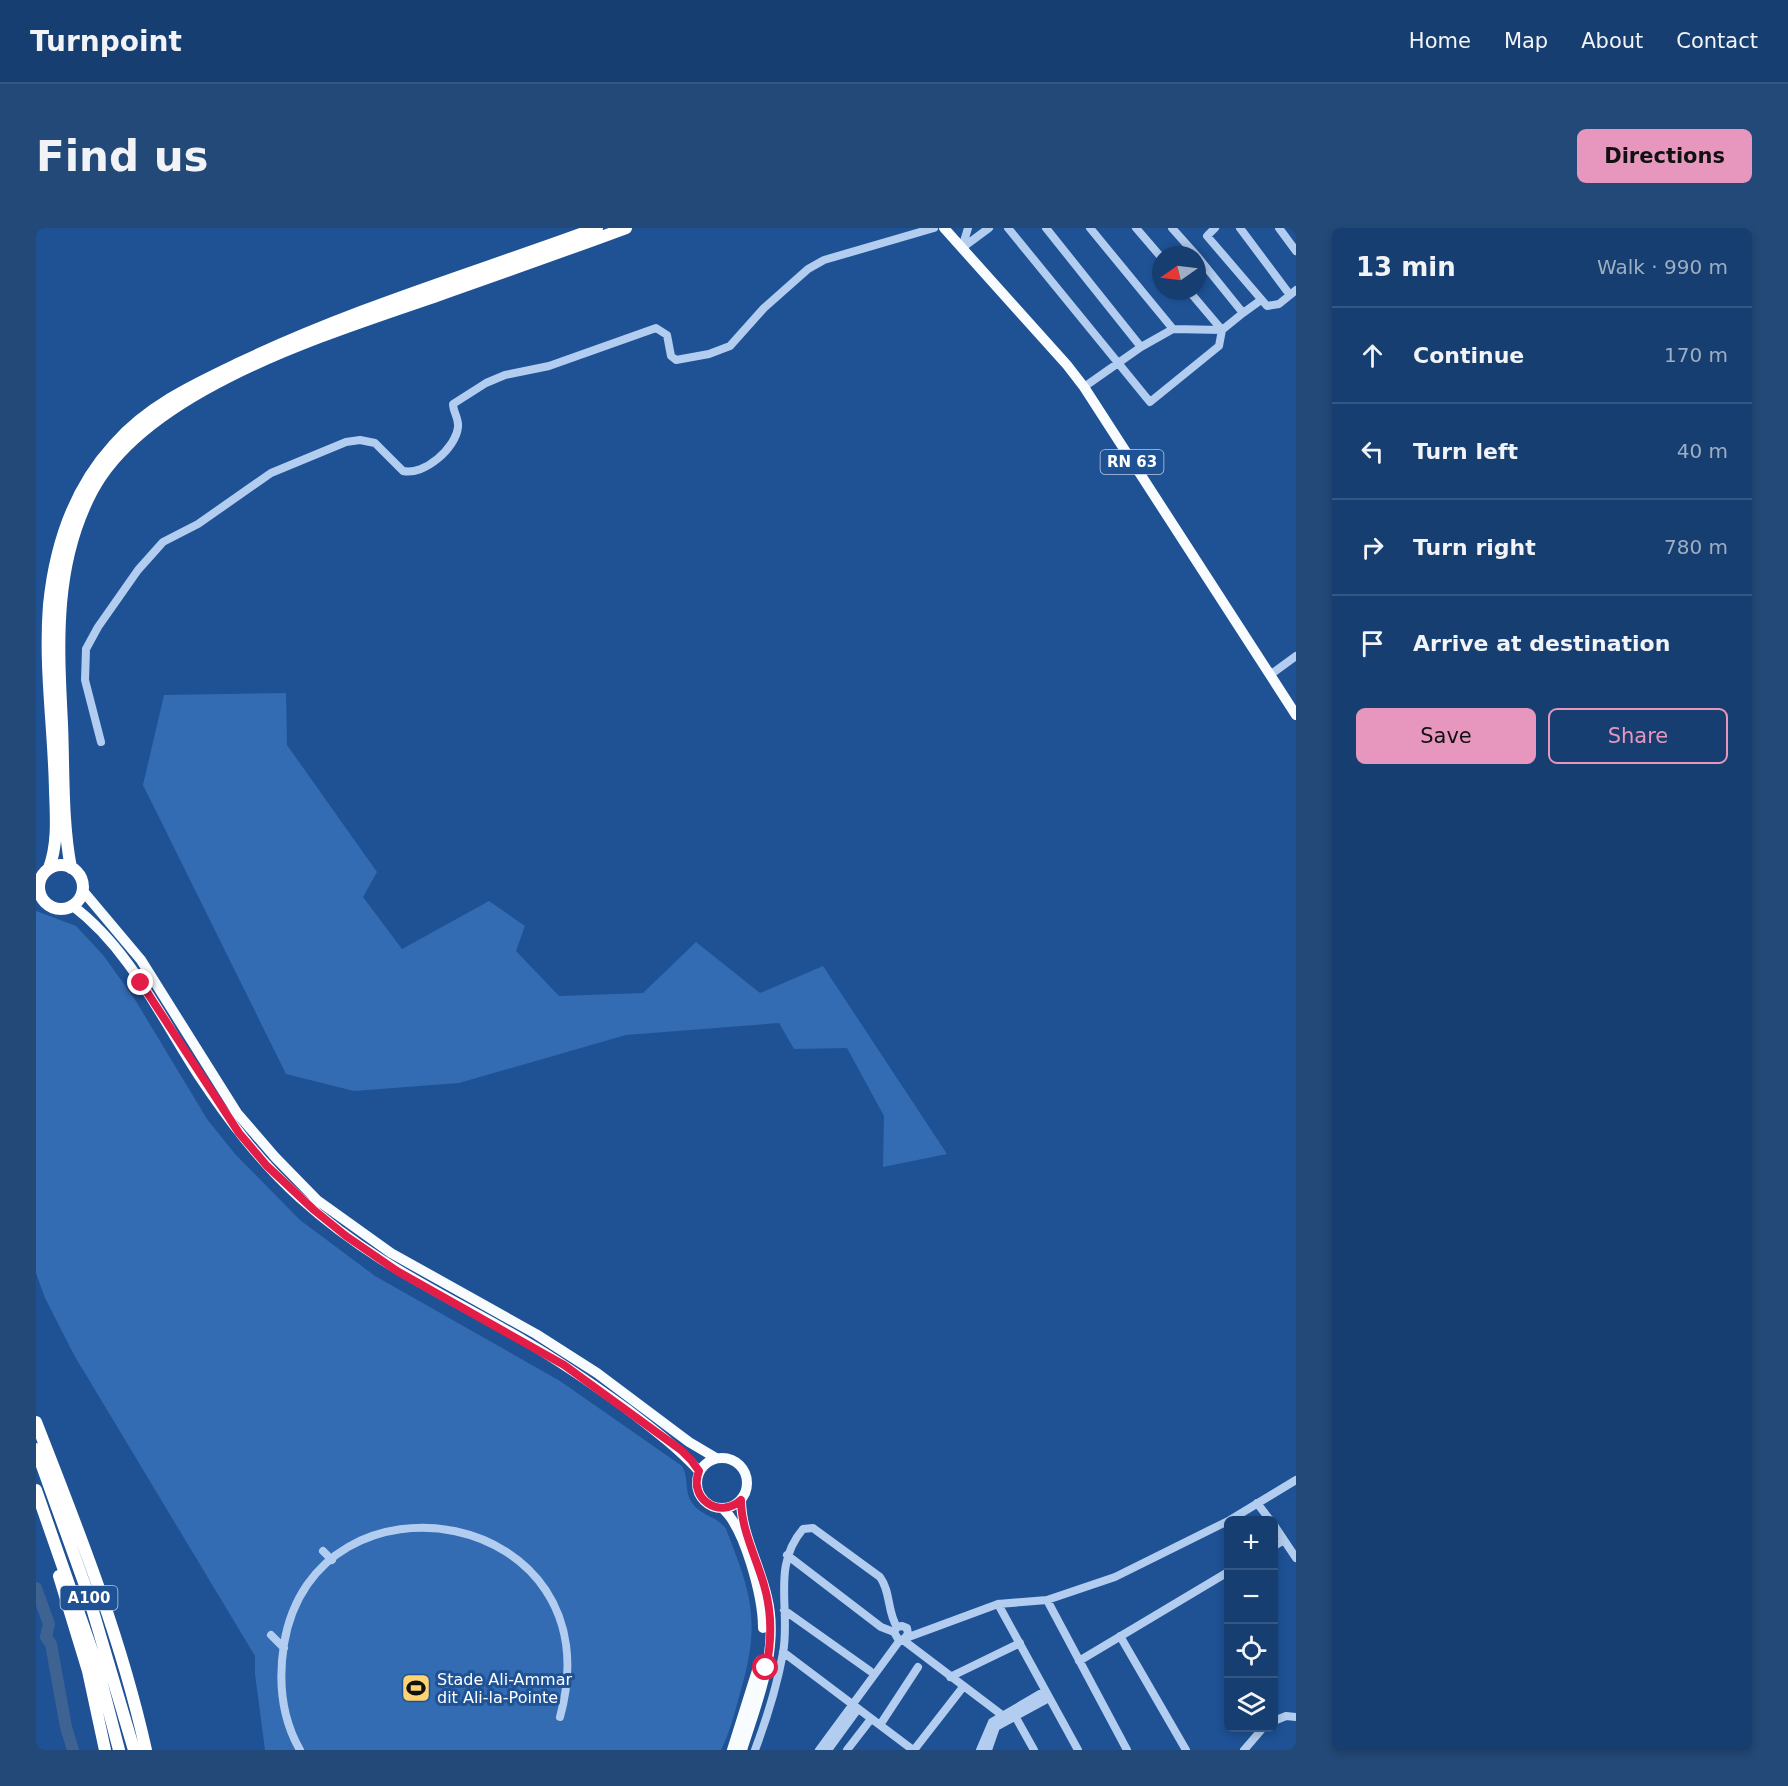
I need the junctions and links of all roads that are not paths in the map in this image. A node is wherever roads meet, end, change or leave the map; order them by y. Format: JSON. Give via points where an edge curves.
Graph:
{"nodes":[{"id":1,"x":597,"y":228,"type":"edge"},
{"id":2,"x":626,"y":228,"type":"edge"},
{"id":3,"x":934,"y":228,"type":"edge"},
{"id":4,"x":944,"y":228,"type":"edge"},
{"id":5,"x":968,"y":228,"type":"edge"},
{"id":6,"x":989,"y":228,"type":"edge"},
{"id":7,"x":1008,"y":228,"type":"edge"},
{"id":8,"x":1046,"y":228,"type":"edge"},
{"id":9,"x":1090,"y":228,"type":"edge"},
{"id":10,"x":1136,"y":228,"type":"edge"},
{"id":11,"x":1172,"y":228,"type":"edge"},
{"id":12,"x":1201,"y":228,"type":"edge"},
{"id":13,"x":1215,"y":228,"type":"edge"},
{"id":14,"x":1240,"y":228,"type":"edge"},
{"id":15,"x":1279,"y":228,"type":"edge"},
{"id":16,"x":1207,"y":236,"type":"junction"},
{"id":17,"x":1189,"y":246,"type":"edge"},
{"id":18,"x":1152,"y":247,"type":"edge"},
{"id":19,"x":962,"y":248,"type":"junction"},
{"id":20,"x":1296,"y":251,"type":"edge"},
{"id":21,"x":1206,"y":266,"type":"edge"},
{"id":22,"x":1293,"y":293,"type":"edge"},
{"id":23,"x":1197,"y":300,"type":"edge"},
{"id":24,"x":1261,"y":300,"type":"junction"},
{"id":25,"x":1243,"y":313,"type":"junction"},
{"id":26,"x":1173,"y":329,"type":"junction"},
{"id":27,"x":1222,"y":330,"type":"junction"},
{"id":28,"x":1141,"y":347,"type":"junction"},
{"id":29,"x":1119,"y":363,"type":"junction"},
{"id":30,"x":1084,"y":387,"type":"junction"},
{"id":31,"x":1296,"y":656,"type":"edge"},
{"id":32,"x":1270,"y":675,"type":"junction"},
{"id":33,"x":1296,"y":715,"type":"edge"},
{"id":34,"x":101,"y":742,"type":"dead end"},
{"id":35,"x":71,"y":868,"type":"junction"},
{"id":36,"x":42,"y":873,"type":"edge"},
{"id":37,"x":38,"y":889,"type":"edge"},
{"id":38,"x":83,"y":891,"type":"junction"},
{"id":39,"x":73,"y":906,"type":"junction"},
{"id":40,"x":36,"y":1422,"type":"edge"},
{"id":41,"x":36,"y":1449,"type":"edge"},
{"id":42,"x":716,"y":1458,"type":"junction"},
{"id":43,"x":699,"y":1471,"type":"junction"},
{"id":44,"x":1296,"y":1480,"type":"edge"},
{"id":45,"x":37,"y":1493,"type":"edge"},
{"id":46,"x":741,"y":1500,"type":"junction"},
{"id":47,"x":1257,"y":1503,"type":"junction"},
{"id":48,"x":722,"y":1508,"type":"junction"},
{"id":49,"x":1237,"y":1516,"type":"edge"},
{"id":50,"x":1266,"y":1516,"type":"edge"},
{"id":51,"x":1224,"y":1523,"type":"edge"},
{"id":52,"x":1278,"y":1531,"type":"edge"},
{"id":53,"x":1284,"y":1540,"type":"junction"},
{"id":54,"x":1278,"y":1544,"type":"edge"},
{"id":55,"x":323,"y":1551,"type":"dead end"},
{"id":56,"x":787,"y":1556,"type":"junction"},
{"id":57,"x":1296,"y":1558,"type":"edge"},
{"id":58,"x":332,"y":1560,"type":"junction"},
{"id":59,"x":1224,"y":1574,"type":"edge"},
{"id":60,"x":1047,"y":1600,"type":"junction"},
{"id":61,"x":998,"y":1604,"type":"junction"},
{"id":62,"x":784,"y":1610,"type":"junction"},
{"id":63,"x":900,"y":1634,"type":"junction"},
{"id":64,"x":271,"y":1635,"type":"dead end"},
{"id":65,"x":1120,"y":1636,"type":"junction"},
{"id":66,"x":1020,"y":1644,"type":"junction"},
{"id":67,"x":284,"y":1648,"type":"junction"},
{"id":68,"x":783,"y":1652,"type":"junction"},
{"id":69,"x":1079,"y":1661,"type":"junction"},
{"id":70,"x":918,"y":1667,"type":"dead end"},
{"id":71,"x":870,"y":1671,"type":"junction"},
{"id":72,"x":950,"y":1677,"type":"junction"},
{"id":73,"x":963,"y":1687,"type":"junction"},
{"id":74,"x":1047,"y":1694,"type":"junction"},
{"id":75,"x":852,"y":1705,"type":"junction"},
{"id":76,"x":1002,"y":1715,"type":"junction"},
{"id":77,"x":1015,"y":1716,"type":"junction"},
{"id":78,"x":561,"y":1717,"type":"dead end"},
{"id":79,"x":1296,"y":1717,"type":"edge"},
{"id":80,"x":872,"y":1719,"type":"junction"},
{"id":81,"x":1278,"y":1719,"type":"edge"},
{"id":82,"x":880,"y":1725,"type":"junction"},
{"id":83,"x":994,"y":1725,"type":"junction"},
{"id":84,"x":1260,"y":1732,"type":"edge"},
{"id":85,"x":105,"y":1750,"type":"edge"},
{"id":86,"x":119,"y":1750,"type":"edge"},
{"id":87,"x":134,"y":1750,"type":"edge"},
{"id":88,"x":146,"y":1750,"type":"edge"},
{"id":89,"x":300,"y":1750,"type":"edge"},
{"id":90,"x":732,"y":1750,"type":"edge"},
{"id":91,"x":742,"y":1750,"type":"edge"},
{"id":92,"x":755,"y":1750,"type":"edge"},
{"id":93,"x":819,"y":1750,"type":"edge"},
{"id":94,"x":828,"y":1750,"type":"edge"},
{"id":95,"x":847,"y":1750,"type":"edge"},
{"id":96,"x":913,"y":1750,"type":"edge"},
{"id":97,"x":980,"y":1750,"type":"edge"},
{"id":98,"x":988,"y":1750,"type":"edge"},
{"id":99,"x":1034,"y":1750,"type":"edge"},
{"id":100,"x":1078,"y":1750,"type":"edge"},
{"id":101,"x":1127,"y":1750,"type":"edge"},
{"id":102,"x":1186,"y":1750,"type":"edge"},
{"id":103,"x":1244,"y":1750,"type":"edge"}],
"edges":[{"from":1,"to":36,"type":"highway","via":[[281,344],[180,392],[148,413],[115,443],[90,476],[70,513],[54,568],[49,633],[55,854]]},
{"from":2,"to":35,"type":"highway","via":[[334,332],[230,377],[158,418],[112,461],[79,518],[61,593],[59,671]]},
{"from":3,"to":34,"type":"street","via":[[824,260],[808,269],[758,314],[739,338],[720,351],[675,360],[667,335],[656,328],[558,363],[513,372],[486,383],[453,404],[458,427],[453,440],[443,453],[421,468],[403,471],[375,443],[353,440],[287,466],[247,488],[155,550],[90,639],[83,670]]},
{"from":4,"to":19,"type":"main road","number":"RN 63"},
{"from":5,"to":19,"type":"street"},
{"from":6,"to":19,"type":"street"},
{"from":7,"to":29,"type":"street"},
{"from":8,"to":28,"type":"street"},
{"from":9,"to":26,"type":"street"},
{"from":10,"to":18,"type":"street"},
{"from":11,"to":17,"type":"street"},
{"from":12,"to":16,"type":"street"},
{"from":13,"to":16,"type":"street"},
{"from":14,"to":22,"type":"street"},
{"from":15,"to":20,"type":"street"},
{"from":16,"to":24,"type":"street"},
{"from":19,"to":30,"type":"main road","number":"RN 63"},
{"from":21,"to":25,"type":"street"},
{"from":22,"to":24,"type":"street","via":[[1279,304],[1267,306]]},
{"from":23,"to":27,"type":"street"},
{"from":24,"to":25,"type":"street"},
{"from":25,"to":27,"type":"street"},
{"from":26,"to":27,"type":"street"},
{"from":26,"to":28,"type":"street"},
{"from":27,"to":29,"type":"street","via":[[1220,346],[1150,402]]},
{"from":28,"to":29,"type":"street"},
{"from":29,"to":30,"type":"street"},
{"from":30,"to":32,"type":"main road","number":"RN 63"},
{"from":31,"to":32,"type":"street"},
{"from":32,"to":33,"type":"main road","number":"RN 63"},
{"from":35,"to":36,"type":"highway","via":[[58,865]]},
{"from":35,"to":38,"type":"highway","via":[[81,877]]},
{"from":36,"to":37,"type":"highway"},
{"from":37,"to":39,"type":"highway","via":[[51,907]]},
{"from":38,"to":39,"type":"highway"},
{"from":38,"to":42,"type":"main road","via":[[141,960],[237,1113],[317,1200],[391,1253],[590,1368]]},
{"from":39,"to":43,"type":"main road","via":[[95,924],[123,958],[239,1133],[314,1210],[397,1271],[584,1378],[681,1450]]},
{"from":40,"to":88,"type":"highway","via":[[108,1609]]},
{"from":41,"to":87,"type":"highway","number":"A100","via":[[87,1591]]},
{"from":42,"to":43,"type":"main road"},
{"from":42,"to":46,"type":"main road","via":[[732,1459],[743,1470],[747,1485]]},
{"from":43,"to":48,"type":"main road","via":[[696,1486],[700,1496],[712,1506]]},
{"from":44,"to":47,"type":"street"},
{"from":45,"to":85,"type":"highway","via":[[88,1671]]},
{"from":45,"to":86,"type":"highway","number":"A100","via":[[90,1643]]},
{"from":46,"to":48,"type":"main road"},
{"from":46,"to":91,"type":"main road","via":[[743,1523],[768,1600],[771,1624],[766,1668]]},
{"from":47,"to":49,"type":"street"},
{"from":47,"to":50,"type":"street"},
{"from":48,"to":90,"type":"main road","via":[[737,1527],[760,1598],[763,1620],[760,1661]]},
{"from":51,"to":60,"type":"street","via":[[1115,1577]]},
{"from":52,"to":53,"type":"street"},
{"from":53,"to":54,"type":"street"},
{"from":53,"to":57,"type":"street"},
{"from":55,"to":58,"type":"street"},
{"from":56,"to":62,"type":"street"},
{"from":56,"to":63,"type":"street","via":[[881,1627]]},
{"from":56,"to":63,"type":"street","via":[[803,1529],[818,1530],[883,1581],[892,1619]]},
{"from":58,"to":67,"type":"street","via":[[298,1599]]},
{"from":58,"to":78,"type":"street","via":[[376,1535],[418,1528],[470,1534],[509,1551],[541,1583],[562,1626],[568,1678]]},
{"from":59,"to":65,"type":"street"},
{"from":60,"to":61,"type":"street"},
{"from":60,"to":69,"type":"street"},
{"from":61,"to":63,"type":"street","via":[[923,1632]]},
{"from":61,"to":66,"type":"street"},
{"from":62,"to":68,"type":"street"},
{"from":62,"to":71,"type":"street"},
{"from":63,"to":71,"type":"street"},
{"from":63,"to":72,"type":"street"},
{"from":63,"to":75,"type":"street"},
{"from":64,"to":67,"type":"street"},
{"from":65,"to":69,"type":"street"},
{"from":65,"to":102,"type":"street"},
{"from":66,"to":72,"type":"street"},
{"from":66,"to":74,"type":"street"},
{"from":67,"to":89,"type":"street","via":[[282,1701]]},
{"from":68,"to":75,"type":"street"},
{"from":68,"to":92,"type":"street","via":[[775,1692]]},
{"from":69,"to":101,"type":"street"},
{"from":70,"to":82,"type":"street"},
{"from":71,"to":75,"type":"street"},
{"from":72,"to":73,"type":"street"},
{"from":73,"to":76,"type":"street"},
{"from":73,"to":96,"type":"street"},
{"from":74,"to":76,"type":"street"},
{"from":74,"to":77,"type":"street"},
{"from":74,"to":100,"type":"street"},
{"from":75,"to":80,"type":"street"},
{"from":75,"to":93,"type":"street"},
{"from":75,"to":94,"type":"street"},
{"from":76,"to":83,"type":"street"},
{"from":77,"to":83,"type":"street"},
{"from":77,"to":99,"type":"street"},
{"from":79,"to":81,"type":"street"},
{"from":80,"to":82,"type":"street"},
{"from":80,"to":95,"type":"street"},
{"from":82,"to":96,"type":"street"},
{"from":83,"to":97,"type":"street"},
{"from":83,"to":98,"type":"street"},
{"from":84,"to":103,"type":"street"}]}
